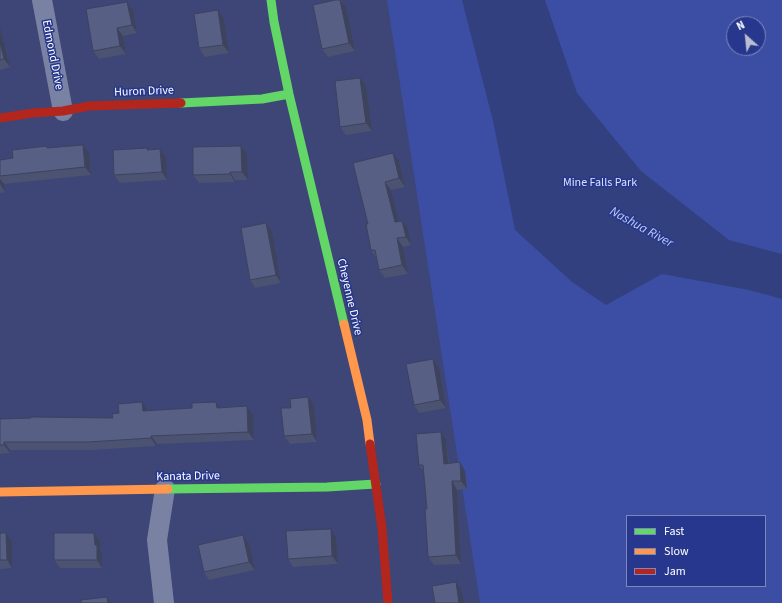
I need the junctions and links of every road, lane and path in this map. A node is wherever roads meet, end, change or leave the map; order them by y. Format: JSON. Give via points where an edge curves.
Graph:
{"nodes":[{"id":1,"x":42,"y":0,"type":"edge"},
{"id":2,"x":271,"y":0,"type":"edge"},
{"id":3,"x":289,"y":94,"type":"junction"},
{"id":4,"x":63,"y":111,"type":"junction"},
{"id":5,"x":0,"y":118,"type":"edge"},
{"id":6,"x":376,"y":484,"type":"junction"},
{"id":7,"x":165,"y":489,"type":"junction"},
{"id":8,"x":0,"y":492,"type":"edge"},
{"id":9,"x":164,"y":603,"type":"edge"},
{"id":10,"x":388,"y":603,"type":"edge"}],
"edges":[{"from":1,"to":4,"type":"street","name":"Edmond Drive"},
{"from":2,"to":3,"type":"street","name":"Cheyenne Drive"},
{"from":3,"to":4,"type":"street","name":"Huron Drive","via":[[235,101],[89,106]]},
{"from":3,"to":6,"type":"street","name":"Cheyenne Drive","via":[[367,420]]},
{"from":4,"to":5,"type":"street","name":"Huron Drive"},
{"from":6,"to":7,"type":"street","name":"Kanata Drive","via":[[327,488]]},
{"from":6,"to":10,"type":"street","name":"Cheyenne Drive"},
{"from":7,"to":8,"type":"street","name":"Kanata Drive"},
{"from":7,"to":9,"type":"street","via":[[157,540]]}]}
